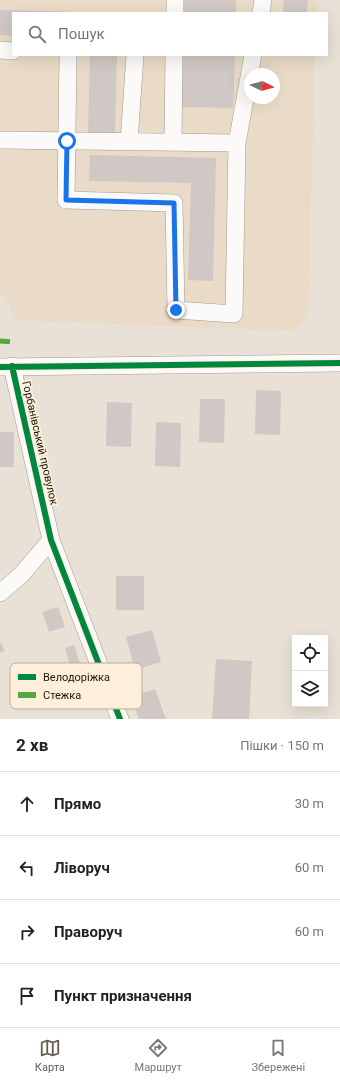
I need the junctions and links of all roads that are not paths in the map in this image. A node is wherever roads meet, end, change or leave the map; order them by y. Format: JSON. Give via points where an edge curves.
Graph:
{"nodes":[{"id":1,"x":175,"y":0,"type":"edge"},
{"id":2,"x":263,"y":0,"type":"edge"},
{"id":3,"x":174,"y":12,"type":"edge"},
{"id":4,"x":261,"y":12,"type":"edge"},
{"id":5,"x":0,"y":50,"type":"edge"},
{"id":6,"x":12,"y":51,"type":"edge"},
{"id":7,"x":68,"y":56,"type":"edge"},
{"id":8,"x":135,"y":56,"type":"edge"},
{"id":9,"x":174,"y":56,"type":"edge"},
{"id":10,"x":253,"y":56,"type":"edge"},
{"id":11,"x":0,"y":140,"type":"edge"},
{"id":12,"x":67,"y":141,"type":"junction"},
{"id":13,"x":129,"y":142,"type":"junction"},
{"id":14,"x":173,"y":142,"type":"junction"},
{"id":15,"x":237,"y":143,"type":"junction"},
{"id":16,"x":340,"y":363,"type":"edge"},
{"id":17,"x":6,"y":366,"type":"edge"},
{"id":18,"x":51,"y":540,"type":"junction"},
{"id":19,"x":0,"y":593,"type":"edge"},
{"id":20,"x":94,"y":663,"type":"edge"}],
"edges":[{"from":1,"to":3,"type":"street"},
{"from":2,"to":4,"type":"street"},
{"from":5,"to":6,"type":"street"},
{"from":7,"to":12,"type":"street"},
{"from":8,"to":13,"type":"street"},
{"from":9,"to":14,"type":"street"},
{"from":10,"to":15,"type":"street"},
{"from":11,"to":12,"type":"street"},
{"from":12,"to":13,"type":"street"},
{"from":12,"to":15,"type":"street","via":[[66,200],[174,203],[176,310],[234,314]]},
{"from":13,"to":14,"type":"street"},
{"from":14,"to":15,"type":"street"},
{"from":16,"to":17,"type":"street","name":"Горбанівський провулок"},
{"from":17,"to":18,"type":"street","name":"Горбанівський провулок"},
{"from":18,"to":19,"type":"street","via":[[21,575]]},
{"from":18,"to":20,"type":"street","name":"Горбанівський провулок"}]}
